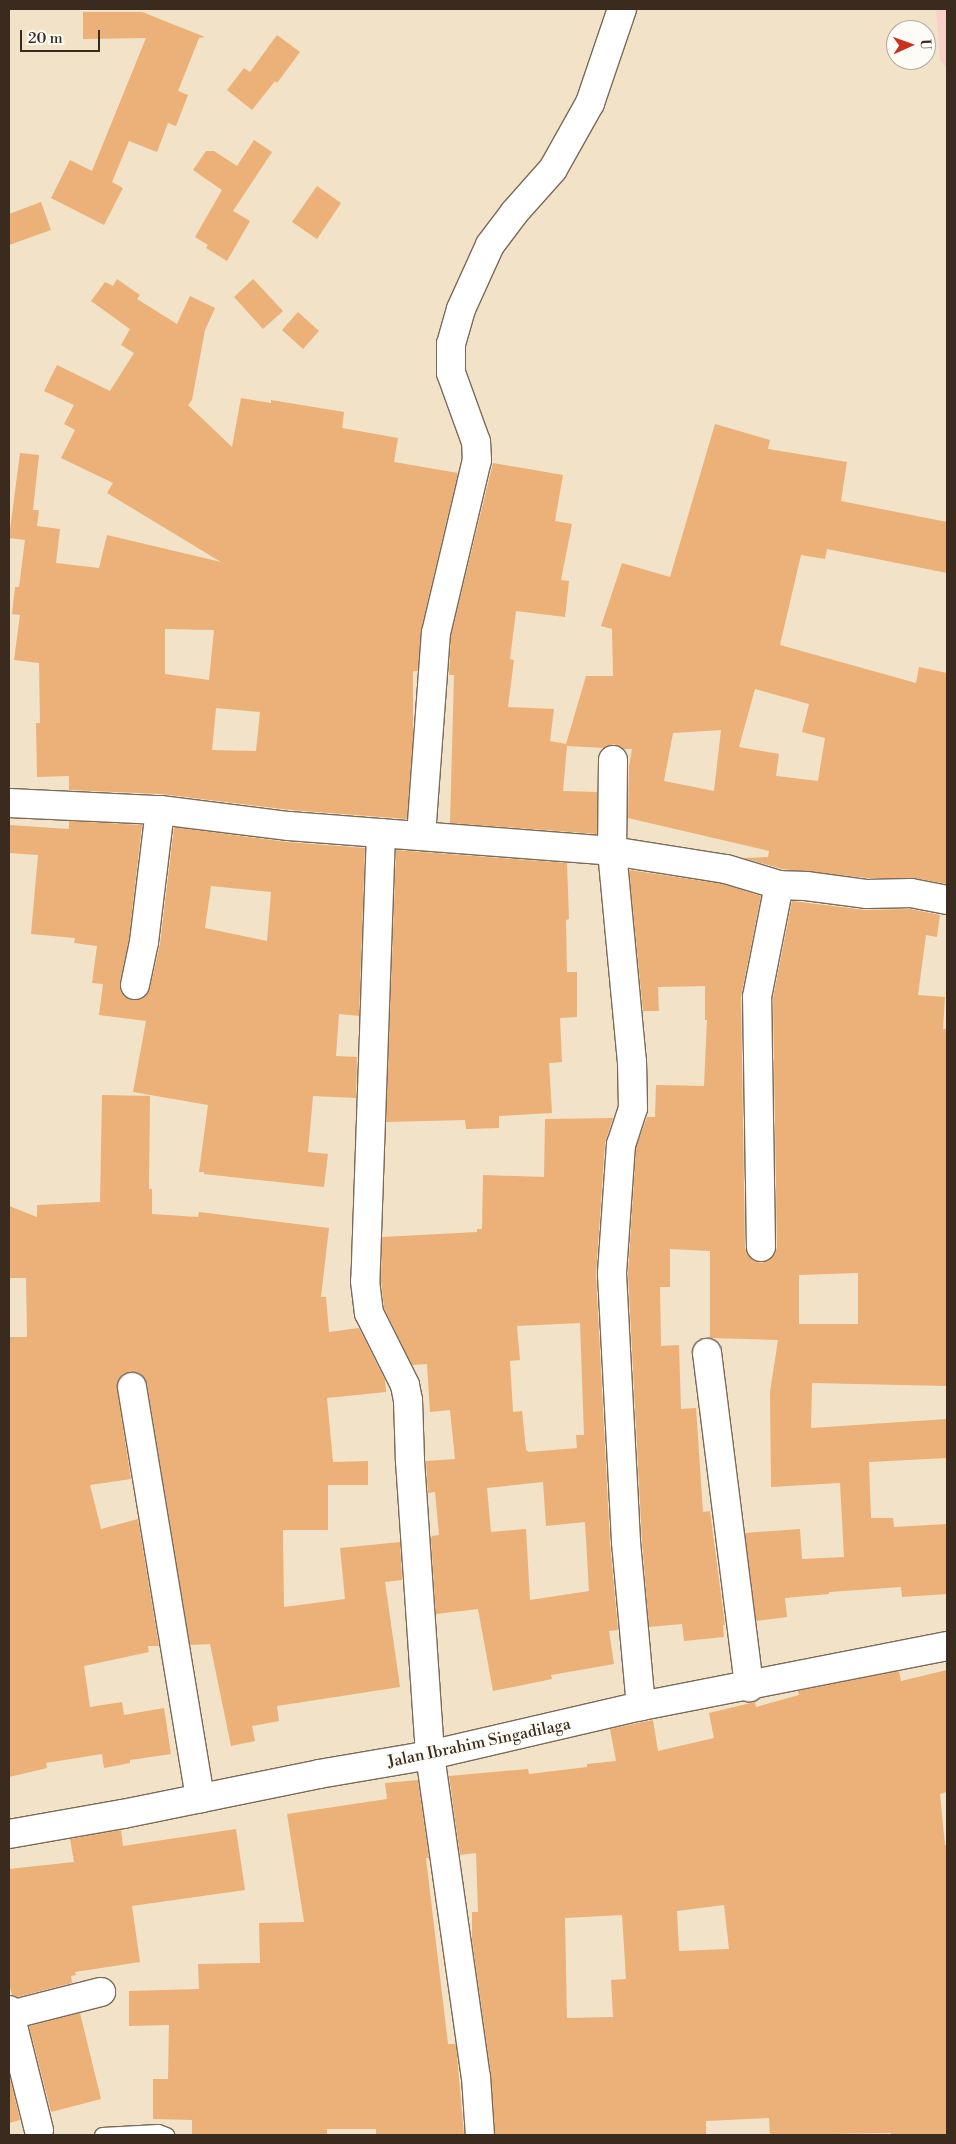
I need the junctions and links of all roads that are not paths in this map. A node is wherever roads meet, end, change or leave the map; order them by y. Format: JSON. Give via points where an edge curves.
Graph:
{"nodes":[{"id":1,"x":622,"y":9,"type":"edge"},
{"id":2,"x":613,"y":760,"type":"dead end"},
{"id":3,"x":9,"y":803,"type":"edge"},
{"id":4,"x":160,"y":810,"type":"junction"},
{"id":5,"x":381,"y":833,"type":"junction"},
{"id":6,"x":421,"y":836,"type":"junction"},
{"id":7,"x":612,"y":851,"type":"junction"},
{"id":8,"x":779,"y":884,"type":"junction"},
{"id":9,"x":947,"y":900,"type":"edge"},
{"id":10,"x":135,"y":984,"type":"dead end"},
{"id":11,"x":761,"y":1247,"type":"dead end"},
{"id":12,"x":707,"y":1353,"type":"dead end"},
{"id":13,"x":132,"y":1387,"type":"dead end"},
{"id":14,"x":947,"y":1646,"type":"edge"},
{"id":15,"x":749,"y":1687,"type":"junction"},
{"id":16,"x":641,"y":1706,"type":"junction"},
{"id":17,"x":430,"y":1755,"type":"junction"},
{"id":18,"x":200,"y":1798,"type":"junction"},
{"id":19,"x":9,"y":1834,"type":"edge"},
{"id":20,"x":101,"y":1992,"type":"dead end"},
{"id":21,"x":9,"y":2013,"type":"edge"},
{"id":22,"x":39,"y":2133,"type":"edge"},
{"id":23,"x":102,"y":2135,"type":"edge"},
{"id":24,"x":166,"y":2135,"type":"edge"},
{"id":25,"x":480,"y":2135,"type":"edge"}],
"edges":[{"from":1,"to":6,"type":"main road","via":[[590,102],[553,169],[490,245],[461,309],[451,344],[450,373],[476,442],[477,460],[436,633]]},
{"from":2,"to":7,"type":"main road"},
{"from":3,"to":4,"type":"main road"},
{"from":4,"to":5,"type":"main road","via":[[289,826]]},
{"from":4,"to":10,"type":"main road","via":[[144,942]]},
{"from":5,"to":6,"type":"main road"},
{"from":5,"to":17,"type":"main road","via":[[366,1281],[369,1313],[405,1385],[408,1400]]},
{"from":6,"to":7,"type":"main road"},
{"from":7,"to":8,"type":"main road","via":[[726,869]]},
{"from":7,"to":16,"type":"main road","via":[[632,1061],[633,1108],[622,1144],[612,1274],[626,1542]]},
{"from":8,"to":9,"type":"main road","via":[[867,894],[911,893]]},
{"from":8,"to":11,"type":"main road","via":[[757,997]]},
{"from":12,"to":15,"type":"main road"},
{"from":13,"to":18,"type":"main road"},
{"from":14,"to":15,"type":"main road","name":"Jalan Ibrahim Singadilaga"},
{"from":15,"to":16,"type":"main road","name":"Jalan Ibrahim Singadilaga"},
{"from":16,"to":17,"type":"main road","name":"Jalan Ibrahim Singadilaga"},
{"from":17,"to":18,"type":"main road","name":"Jalan Ibrahim Singadilaga"},
{"from":17,"to":25,"type":"main road","via":[[476,2077]]},
{"from":18,"to":19,"type":"main road","name":"Jalan Ibrahim Singadilaga"},
{"from":20,"to":21,"type":"main road"},
{"from":21,"to":22,"type":"main road"},
{"from":23,"to":24,"type":"lane","via":[[158,2132]]}]}
